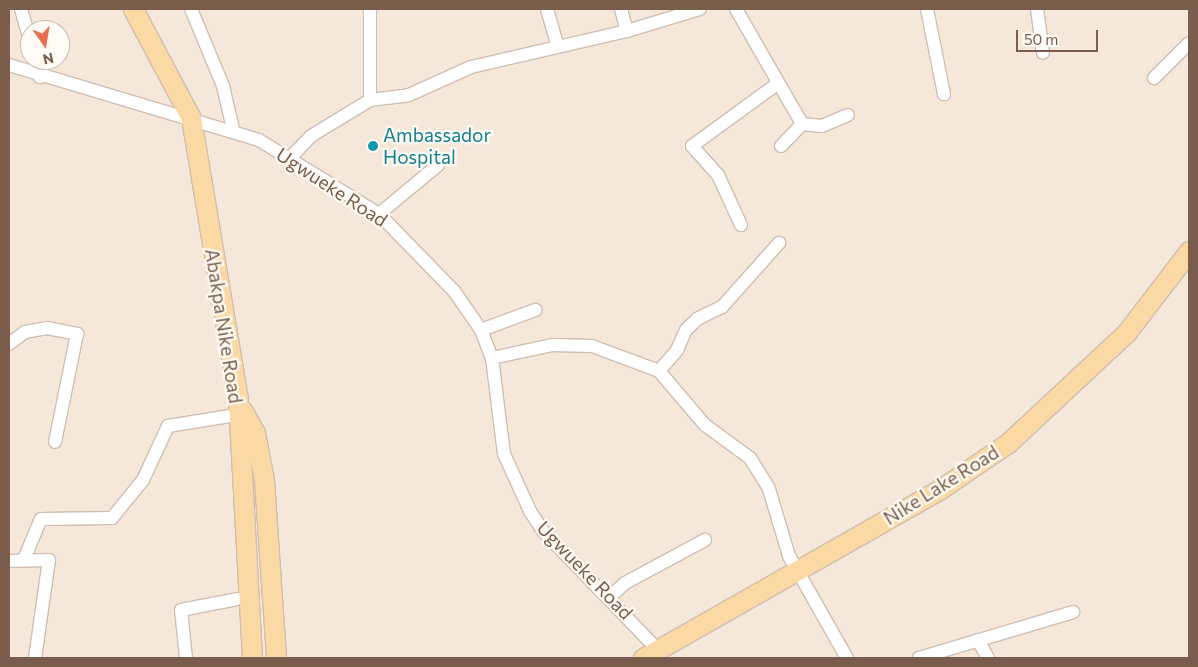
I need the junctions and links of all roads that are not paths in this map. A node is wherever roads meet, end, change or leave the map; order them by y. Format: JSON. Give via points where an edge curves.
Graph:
{"nodes":[{"id":1,"x":133,"y":9,"type":"edge"},
{"id":2,"x":142,"y":9,"type":"edge"},
{"id":3,"x":191,"y":9,"type":"edge"},
{"id":4,"x":370,"y":9,"type":"edge"},
{"id":5,"x":547,"y":9,"type":"edge"},
{"id":6,"x":621,"y":9,"type":"edge"},
{"id":7,"x":700,"y":9,"type":"edge"},
{"id":8,"x":736,"y":9,"type":"edge"},
{"id":9,"x":927,"y":9,"type":"edge"},
{"id":10,"x":1037,"y":9,"type":"edge"},
{"id":11,"x":627,"y":32,"type":"junction"},
{"id":12,"x":1189,"y":43,"type":"edge"},
{"id":13,"x":557,"y":45,"type":"junction"},
{"id":14,"x":1043,"y":53,"type":"dead end"},
{"id":15,"x":9,"y":65,"type":"edge"},
{"id":16,"x":38,"y":70,"type":"edge"},
{"id":17,"x":40,"y":77,"type":"junction"},
{"id":18,"x":1154,"y":78,"type":"dead end"},
{"id":19,"x":777,"y":84,"type":"junction"},
{"id":20,"x":944,"y":94,"type":"dead end"},
{"id":21,"x":370,"y":100,"type":"junction"},
{"id":22,"x":848,"y":115,"type":"dead end"},
{"id":23,"x":200,"y":120,"type":"junction"},
{"id":24,"x":802,"y":124,"type":"junction"},
{"id":25,"x":233,"y":129,"type":"junction"},
{"id":26,"x":781,"y":146,"type":"dead end"},
{"id":27,"x":290,"y":158,"type":"junction"},
{"id":28,"x":438,"y":165,"type":"dead end"},
{"id":29,"x":379,"y":214,"type":"junction"},
{"id":30,"x":742,"y":225,"type":"dead end"},
{"id":31,"x":779,"y":243,"type":"dead end"},
{"id":32,"x":1189,"y":251,"type":"edge"},
{"id":33,"x":535,"y":310,"type":"dead end"},
{"id":34,"x":481,"y":330,"type":"junction"},
{"id":35,"x":9,"y":344,"type":"edge"},
{"id":36,"x":492,"y":358,"type":"junction"},
{"id":37,"x":659,"y":372,"type":"junction"},
{"id":38,"x":239,"y":413,"type":"junction"},
{"id":39,"x":55,"y":442,"type":"dead end"},
{"id":40,"x":705,"y":540,"type":"dead end"},
{"id":41,"x":24,"y":559,"type":"junction"},
{"id":42,"x":9,"y":561,"type":"edge"},
{"id":43,"x":798,"y":572,"type":"junction"},
{"id":44,"x":611,"y":596,"type":"junction"},
{"id":45,"x":237,"y":599,"type":"junction"},
{"id":46,"x":1073,"y":612,"type":"dead end"},
{"id":47,"x":978,"y":640,"type":"junction"},
{"id":48,"x":650,"y":654,"type":"edge"},
{"id":49,"x":35,"y":658,"type":"edge"},
{"id":50,"x":186,"y":658,"type":"edge"},
{"id":51,"x":241,"y":658,"type":"edge"},
{"id":52,"x":252,"y":658,"type":"edge"},
{"id":53,"x":262,"y":658,"type":"edge"},
{"id":54,"x":276,"y":658,"type":"edge"},
{"id":55,"x":847,"y":658,"type":"edge"},
{"id":56,"x":919,"y":658,"type":"edge"},
{"id":57,"x":988,"y":658,"type":"edge"}],
"edges":[{"from":1,"to":23,"type":"main road","name":"Abakpa Nike Road"},
{"from":2,"to":23,"type":"main road","name":"Abakpa Nike Road"},
{"from":3,"to":25,"type":"street","via":[[223,86]]},
{"from":4,"to":21,"type":"street"},
{"from":5,"to":13,"type":"street"},
{"from":6,"to":11,"type":"street"},
{"from":7,"to":11,"type":"street"},
{"from":8,"to":19,"type":"street"},
{"from":9,"to":20,"type":"street"},
{"from":10,"to":14,"type":"street"},
{"from":11,"to":13,"type":"street"},
{"from":12,"to":18,"type":"street"},
{"from":13,"to":21,"type":"street","via":[[471,67],[409,95]]},
{"from":15,"to":17,"type":"street","name":"Ugwueke Road"},
{"from":16,"to":17,"type":"street"},
{"from":17,"to":23,"type":"street","name":"Ugwueke Road"},
{"from":19,"to":24,"type":"street"},
{"from":19,"to":30,"type":"street","via":[[692,146],[718,175]]},
{"from":21,"to":27,"type":"street","via":[[311,136]]},
{"from":22,"to":24,"type":"street","via":[[822,126]]},
{"from":23,"to":25,"type":"street","name":"Ugwueke Road"},
{"from":23,"to":38,"type":"main road","name":"Abakpa Nike Road"},
{"from":24,"to":26,"type":"street"},
{"from":25,"to":27,"type":"street","name":"Ugwueke Road"},
{"from":27,"to":29,"type":"street","name":"Ugwueke Road"},
{"from":28,"to":29,"type":"street"},
{"from":29,"to":34,"type":"street","name":"Ugwueke Road","via":[[459,296]]},
{"from":31,"to":37,"type":"street","via":[[722,307],[697,319],[686,330]]},
{"from":32,"to":43,"type":"main road","name":"Nike Lake Road","via":[[1126,332],[1033,422],[939,490]]},
{"from":33,"to":34,"type":"street"},
{"from":34,"to":36,"type":"street","name":"Ugwueke Road"},
{"from":35,"to":39,"type":"street","via":[[25,332],[47,328],[73,330],[77,334]]},
{"from":36,"to":37,"type":"street","via":[[552,345],[592,346]]},
{"from":36,"to":44,"type":"street","name":"Ugwueke Road","via":[[496,414],[516,490],[543,531]]},
{"from":37,"to":43,"type":"street","via":[[705,424],[750,458],[768,489],[789,556]]},
{"from":38,"to":41,"type":"street","via":[[168,426],[143,480],[112,518],[41,519]]},
{"from":38,"to":45,"type":"main road","via":[[228,434]]},
{"from":38,"to":52,"type":"main road","name":"Abakpa Nike Road"},
{"from":38,"to":53,"type":"main road","name":"Abakpa Nike Road"},
{"from":38,"to":54,"type":"main road","via":[[255,433],[264,480]]},
{"from":40,"to":44,"type":"street","via":[[625,583]]},
{"from":41,"to":42,"type":"street"},
{"from":41,"to":49,"type":"street","via":[[49,560]]},
{"from":43,"to":48,"type":"main road","name":"Nike Lake Road"},
{"from":43,"to":55,"type":"street"},
{"from":44,"to":48,"type":"street","name":"Ugwueke Road"},
{"from":45,"to":50,"type":"street","via":[[186,608],[180,614]]},
{"from":45,"to":51,"type":"main road"},
{"from":46,"to":47,"type":"street"},
{"from":47,"to":56,"type":"street"},
{"from":47,"to":57,"type":"street"}]}
